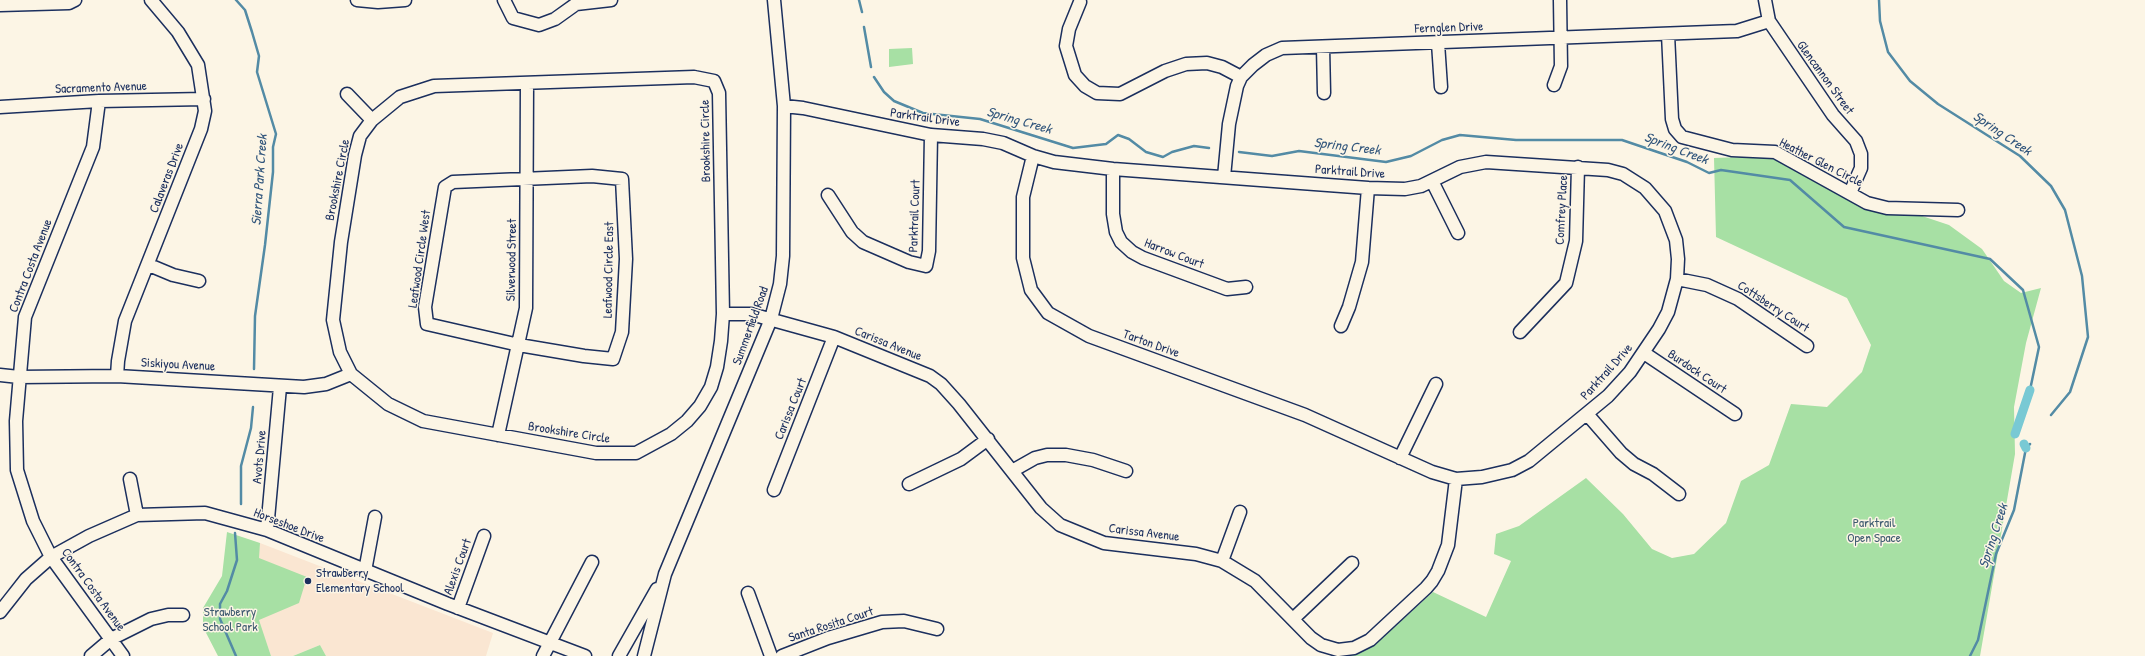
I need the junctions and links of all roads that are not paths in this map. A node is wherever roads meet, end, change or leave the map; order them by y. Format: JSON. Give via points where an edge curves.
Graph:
{"nodes":[{"id":1,"x":74,"y":0,"type":"edge"},
{"id":2,"x":151,"y":0,"type":"edge"},
{"id":3,"x":357,"y":0,"type":"edge"},
{"id":4,"x":405,"y":0,"type":"edge"},
{"id":5,"x":504,"y":0,"type":"edge"},
{"id":6,"x":611,"y":0,"type":"edge"},
{"id":7,"x":774,"y":0,"type":"edge"},
{"id":8,"x":1560,"y":0,"type":"edge"},
{"id":9,"x":1765,"y":0,"type":"edge"},
{"id":10,"x":1080,"y":2,"type":"dead end"},
{"id":11,"x":0,"y":5,"type":"edge"},
{"id":12,"x":1768,"y":21,"type":"junction"},
{"id":13,"x":1668,"y":34,"type":"junction"},
{"id":14,"x":1560,"y":38,"type":"junction"},
{"id":15,"x":1438,"y":43,"type":"junction"},
{"id":16,"x":1323,"y":47,"type":"junction"},
{"id":17,"x":1241,"y":77,"type":"junction"},
{"id":18,"x":527,"y":83,"type":"junction"},
{"id":19,"x":1554,"y":85,"type":"dead end"},
{"id":20,"x":1441,"y":87,"type":"dead end"},
{"id":21,"x":347,"y":94,"type":"dead end"},
{"id":22,"x":1324,"y":94,"type":"dead end"},
{"id":23,"x":204,"y":99,"type":"junction"},
{"id":24,"x":99,"y":101,"type":"junction"},
{"id":25,"x":784,"y":106,"type":"junction"},
{"id":26,"x":0,"y":107,"type":"edge"},
{"id":27,"x":372,"y":120,"type":"junction"},
{"id":28,"x":931,"y":135,"type":"junction"},
{"id":29,"x":1033,"y":156,"type":"junction"},
{"id":30,"x":1578,"y":167,"type":"junction"},
{"id":31,"x":1114,"y":168,"type":"junction"},
{"id":32,"x":1224,"y":177,"type":"junction"},
{"id":33,"x":528,"y":179,"type":"junction"},
{"id":34,"x":1432,"y":181,"type":"junction"},
{"id":35,"x":1368,"y":188,"type":"junction"},
{"id":36,"x":1850,"y":193,"type":"junction"},
{"id":37,"x":828,"y":195,"type":"dead end"},
{"id":38,"x":1958,"y":210,"type":"dead end"},
{"id":39,"x":1458,"y":234,"type":"dead end"},
{"id":40,"x":149,"y":265,"type":"junction"},
{"id":41,"x":1677,"y":278,"type":"junction"},
{"id":42,"x":199,"y":281,"type":"dead end"},
{"id":43,"x":1246,"y":287,"type":"dead end"},
{"id":44,"x":723,"y":314,"type":"junction"},
{"id":45,"x":771,"y":320,"type":"junction"},
{"id":46,"x":1341,"y":326,"type":"dead end"},
{"id":47,"x":1520,"y":332,"type":"dead end"},
{"id":48,"x":834,"y":337,"type":"junction"},
{"id":49,"x":519,"y":345,"type":"junction"},
{"id":50,"x":1808,"y":346,"type":"dead end"},
{"id":51,"x":1644,"y":353,"type":"junction"},
{"id":52,"x":351,"y":374,"type":"junction"},
{"id":53,"x":0,"y":375,"type":"edge"},
{"id":54,"x":117,"y":376,"type":"junction"},
{"id":55,"x":19,"y":377,"type":"junction"},
{"id":56,"x":1436,"y":384,"type":"dead end"},
{"id":57,"x":280,"y":387,"type":"junction"},
{"id":58,"x":1587,"y":414,"type":"junction"},
{"id":59,"x":1734,"y":414,"type":"dead end"},
{"id":60,"x":498,"y":435,"type":"junction"},
{"id":61,"x":988,"y":439,"type":"junction"},
{"id":62,"x":1400,"y":458,"type":"junction"},
{"id":63,"x":1012,"y":471,"type":"junction"},
{"id":64,"x":1126,"y":471,"type":"dead end"},
{"id":65,"x":130,"y":478,"type":"dead end"},
{"id":66,"x":1456,"y":479,"type":"junction"},
{"id":67,"x":909,"y":484,"type":"dead end"},
{"id":68,"x":774,"y":490,"type":"dead end"},
{"id":69,"x":1679,"y":494,"type":"dead end"},
{"id":70,"x":1240,"y":512,"type":"dead end"},
{"id":71,"x":137,"y":515,"type":"junction"},
{"id":72,"x":374,"y":517,"type":"dead end"},
{"id":73,"x":267,"y":530,"type":"junction"},
{"id":74,"x":484,"y":536,"type":"dead end"},
{"id":75,"x":51,"y":557,"type":"junction"},
{"id":76,"x":592,"y":562,"type":"dead end"},
{"id":77,"x":1222,"y":562,"type":"junction"},
{"id":78,"x":1352,"y":563,"type":"dead end"},
{"id":79,"x":365,"y":571,"type":"junction"},
{"id":80,"x":665,"y":574,"type":"junction"},
{"id":81,"x":748,"y":593,"type":"dead end"},
{"id":82,"x":458,"y":608,"type":"junction"},
{"id":83,"x":0,"y":612,"type":"edge"},
{"id":84,"x":183,"y":615,"type":"dead end"},
{"id":85,"x":1294,"y":619,"type":"junction"},
{"id":86,"x":937,"y":629,"type":"dead end"},
{"id":87,"x":111,"y":639,"type":"junction"},
{"id":88,"x":550,"y":642,"type":"junction"},
{"id":89,"x":1338,"y":653,"type":"edge"},
{"id":90,"x":91,"y":656,"type":"edge"},
{"id":91,"x":123,"y":656,"type":"edge"},
{"id":92,"x":543,"y":656,"type":"edge"},
{"id":93,"x":585,"y":656,"type":"edge"},
{"id":94,"x":619,"y":656,"type":"edge"},
{"id":95,"x":644,"y":656,"type":"edge"},
{"id":96,"x":771,"y":656,"type":"edge"},
{"id":97,"x":782,"y":656,"type":"edge"}],
"edges":[{"from":1,"to":11,"type":"street","via":[[69,3]]},
{"from":2,"to":23,"type":"street","name":"Calaveras Drive","via":[[178,32],[198,65]]},
{"from":3,"to":4,"type":"street"},
{"from":5,"to":6,"type":"street","via":[[513,18],[539,25],[555,19],[576,4]]},
{"from":7,"to":25,"type":"street","name":"Summerfield Road"},
{"from":8,"to":14,"type":"street"},
{"from":9,"to":12,"type":"street","name":"Glencannon Street"},
{"from":10,"to":17,"type":"street","via":[[1069,29],[1066,46],[1075,75],[1096,93],[1120,94],[1165,70],[1186,64],[1222,66]]},
{"from":12,"to":13,"type":"street","name":"Fernglen Drive","via":[[1737,31]]},
{"from":12,"to":36,"type":"street","name":"Glencannon Street","via":[[1832,115],[1856,141],[1861,154],[1861,168]]},
{"from":13,"to":14,"type":"street","name":"Fernglen Drive"},
{"from":13,"to":36,"type":"street","name":"Heather Glen Circle","via":[[1672,119],[1678,134],[1732,150],[1775,152]]},
{"from":14,"to":15,"type":"street","name":"Fernglen Drive"},
{"from":14,"to":19,"type":"street","via":[[1561,66]]},
{"from":15,"to":16,"type":"street","name":"Fernglen Drive"},
{"from":15,"to":20,"type":"street"},
{"from":16,"to":17,"type":"street","name":"Fernglen Drive","via":[[1282,48],[1266,55]]},
{"from":16,"to":22,"type":"street"},
{"from":17,"to":32,"type":"street","name":"Fernglen Drive","via":[[1233,97]]},
{"from":18,"to":27,"type":"street","name":"Brookshire Circle","via":[[434,86],[400,97]]},
{"from":18,"to":33,"type":"street","name":"Silverwood Street"},
{"from":18,"to":44,"type":"street","name":"Brookshire Circle","via":[[694,77],[714,81],[719,93]]},
{"from":21,"to":27,"type":"street"},
{"from":23,"to":24,"type":"street","name":"Sacramento Avenue"},
{"from":23,"to":40,"type":"street","name":"Calaveras Drive","via":[[205,111],[201,129]]},
{"from":24,"to":26,"type":"street","name":"Sacramento Avenue"},
{"from":24,"to":55,"type":"street","name":"Contra Costa Avenue","via":[[93,147],[25,317]]},
{"from":25,"to":28,"type":"street","name":"Parktrail Drive"},
{"from":25,"to":45,"type":"street","name":"Summerfield Road","via":[[783,256],[780,284]]},
{"from":27,"to":52,"type":"street","name":"Brookshire Circle","via":[[360,136],[354,155],[333,320],[340,352]]},
{"from":28,"to":29,"type":"street","name":"Parktrail Drive","via":[[990,140]]},
{"from":28,"to":37,"type":"street","name":"Parktrail Court","via":[[929,251],[926,266],[909,262],[863,242],[852,232]]},
{"from":29,"to":31,"type":"street","name":"Parktrail Drive","via":[[1054,162]]},
{"from":29,"to":62,"type":"street","name":"Tarton Drive","via":[[1023,197],[1023,258],[1031,290],[1048,313],[1089,336],[1305,415]]},
{"from":30,"to":34,"type":"street","name":"Parktrail Drive","via":[[1486,162],[1460,167]]},
{"from":30,"to":41,"type":"street","name":"Parktrail Drive","via":[[1623,174],[1655,198],[1665,211],[1676,240]]},
{"from":30,"to":47,"type":"street","name":"Comfrey Place","via":[[1576,241],[1566,283]]},
{"from":31,"to":32,"type":"street","name":"Parktrail Drive"},
{"from":31,"to":43,"type":"street","name":"Harrow Court","via":[[1113,214],[1116,232],[1121,242],[1132,252],[1227,289]]},
{"from":32,"to":35,"type":"street","name":"Parktrail Drive"},
{"from":33,"to":49,"type":"street","name":"Silverwood Street","via":[[526,308]]},
{"from":33,"to":49,"type":"street","name":"Leafwood Circle West","via":[[453,182],[445,187],[426,307],[427,324]]},
{"from":33,"to":49,"type":"street","name":"Leafwood Circle East","via":[[592,176],[622,179],[626,259],[622,332],[613,359]]},
{"from":34,"to":35,"type":"street","name":"Parktrail Drive","via":[[1405,189]]},
{"from":34,"to":39,"type":"street"},
{"from":35,"to":46,"type":"street","via":[[1362,262]]},
{"from":36,"to":38,"type":"street","name":"Heather Glen Circle","via":[[1867,203],[1887,208]]},
{"from":40,"to":42,"type":"street","via":[[173,276]]},
{"from":40,"to":54,"type":"street","name":"Calaveras Drive","via":[[125,321]]},
{"from":41,"to":50,"type":"street","name":"Cottsberry Court","via":[[1707,285],[1738,299]]},
{"from":41,"to":51,"type":"street","name":"Parktrail Drive","via":[[1668,312]]},
{"from":44,"to":45,"type":"street","name":"Carissa Avenue","via":[[751,314]]},
{"from":44,"to":60,"type":"street","name":"Brookshire Circle","via":[[717,367],[711,387],[700,406],[671,434],[636,453],[596,453]]},
{"from":45,"to":48,"type":"street","name":"Carissa Avenue"},
{"from":45,"to":80,"type":"street","name":"Summerfield Road"},
{"from":48,"to":61,"type":"street","name":"Carissa Avenue","via":[[930,376],[941,384]]},
{"from":48,"to":68,"type":"street","name":"Carissa Court"},
{"from":49,"to":60,"type":"street","name":"Silverwood Street"},
{"from":51,"to":58,"type":"street","name":"Parktrail Drive","via":[[1608,396]]},
{"from":51,"to":59,"type":"street","name":"Burdock Court"},
{"from":52,"to":57,"type":"street","name":"Siskiyou Avenue","via":[[326,384]]},
{"from":52,"to":60,"type":"street","name":"Brookshire Circle","via":[[388,404],[423,421]]},
{"from":53,"to":55,"type":"street","name":"Siskiyou Avenue"},
{"from":54,"to":55,"type":"street","name":"Siskiyou Avenue"},
{"from":54,"to":57,"type":"street","name":"Siskiyou Avenue","via":[[268,384]]},
{"from":55,"to":75,"type":"street","name":"Contra Costa Avenue","via":[[16,421],[17,470],[33,521]]},
{"from":56,"to":62,"type":"street"},
{"from":57,"to":73,"type":"street","name":"Avots Drive"},
{"from":58,"to":66,"type":"street","name":"Parktrail Drive","via":[[1530,461],[1512,470],[1482,477]]},
{"from":58,"to":69,"type":"street","via":[[1621,453]]},
{"from":61,"to":63,"type":"street","name":"Carissa Avenue"},
{"from":61,"to":67,"type":"street","via":[[961,459]]},
{"from":62,"to":66,"type":"street","name":"Tarton Drive"},
{"from":63,"to":64,"type":"street","via":[[1035,458],[1047,455],[1066,455],[1093,460]]},
{"from":63,"to":77,"type":"street","name":"Carissa Avenue","via":[[1041,508],[1060,525],[1073,531],[1104,543],[1196,554]]},
{"from":65,"to":71,"type":"street"},
{"from":66,"to":89,"type":"street","name":"Carissa Avenue","via":[[1448,545],[1432,581],[1370,640]]},
{"from":70,"to":77,"type":"street"},
{"from":71,"to":73,"type":"street","name":"Horseshoe Drive","via":[[205,513]]},
{"from":71,"to":75,"type":"street","name":"Horseshoe Drive","via":[[89,536]]},
{"from":72,"to":79,"type":"street"},
{"from":73,"to":79,"type":"street","name":"Horseshoe Drive"},
{"from":74,"to":82,"type":"street","name":"Alexis Court"},
{"from":75,"to":83,"type":"street","name":"Horseshoe Drive","via":[[26,579]]},
{"from":75,"to":87,"type":"street","name":"Contra Costa Avenue"},
{"from":76,"to":88,"type":"street"},
{"from":77,"to":85,"type":"street","name":"Carissa Avenue","via":[[1255,581]]},
{"from":78,"to":85,"type":"street"},
{"from":79,"to":82,"type":"street","name":"Horseshoe Drive"},
{"from":80,"to":94,"type":"street","name":"Summerfield Road"},
{"from":80,"to":95,"type":"street","name":"Summerfield Road"},
{"from":81,"to":96,"type":"street"},
{"from":82,"to":88,"type":"street","name":"Horseshoe Drive"},
{"from":84,"to":87,"type":"street","via":[[151,619]]},
{"from":85,"to":89,"type":"street","name":"Carissa Avenue","via":[[1311,638]]},
{"from":86,"to":97,"type":"street","name":"Santa Rosita Court","via":[[904,621],[882,622],[828,638]]},
{"from":87,"to":90,"type":"street"},
{"from":87,"to":91,"type":"street","name":"Contra Costa Avenue"},
{"from":88,"to":92,"type":"street"},
{"from":88,"to":93,"type":"street","name":"Horseshoe Drive"}]}
